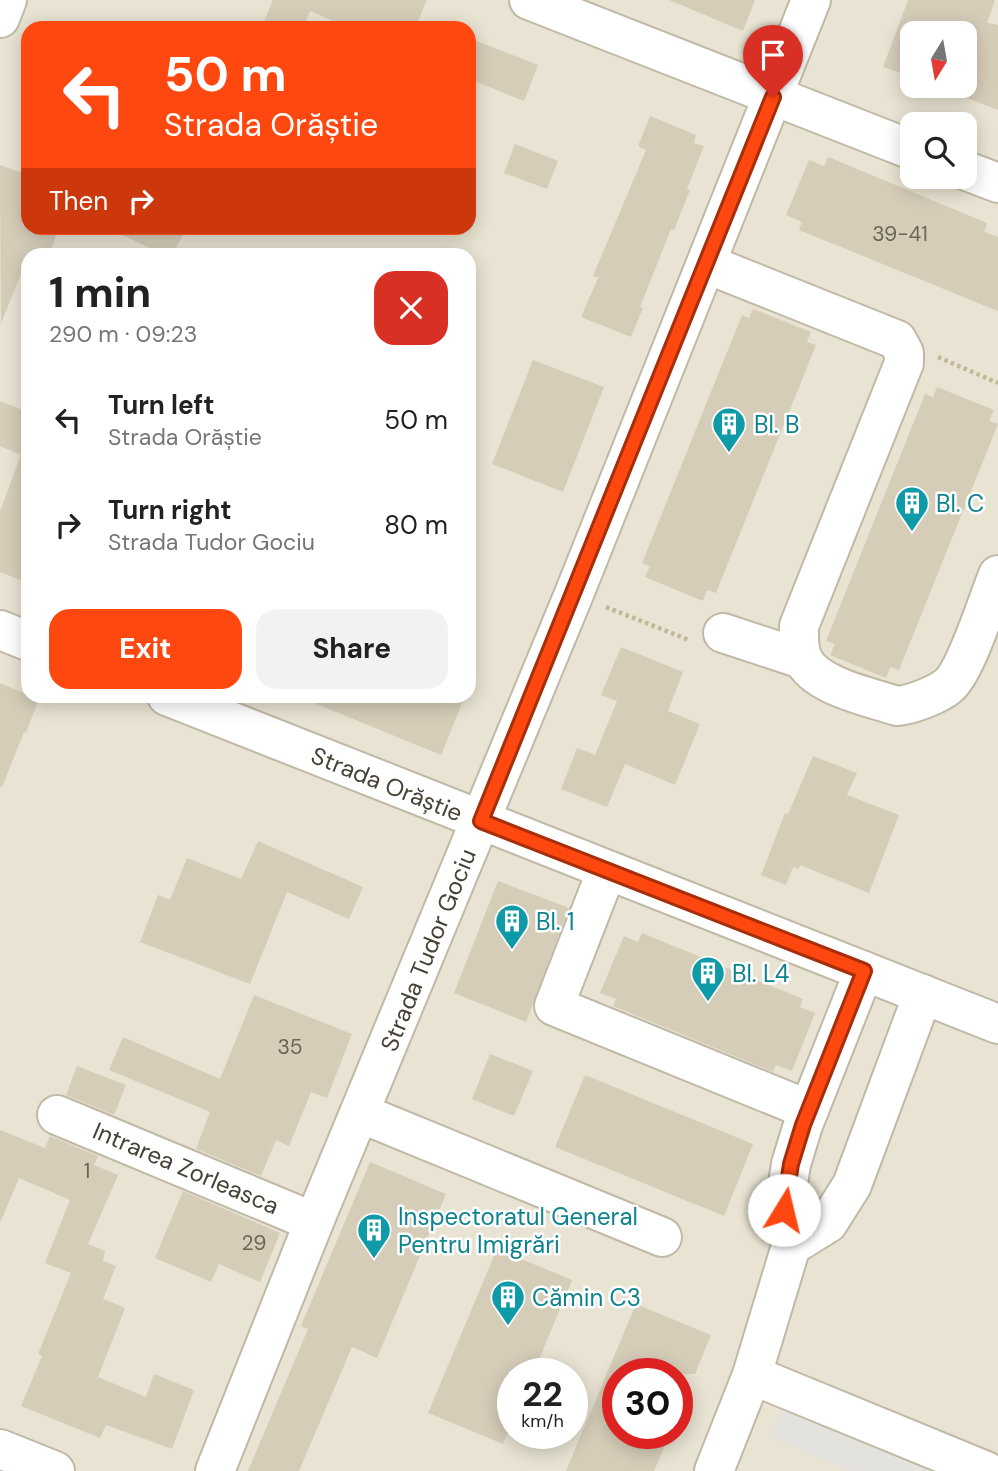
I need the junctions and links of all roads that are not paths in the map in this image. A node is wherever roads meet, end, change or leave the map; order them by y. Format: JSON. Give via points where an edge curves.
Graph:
{"nodes":[{"id":1,"x":528,"y":0,"type":"edge"},
{"id":2,"x":811,"y":0,"type":"edge"},
{"id":3,"x":773,"y":97,"type":"junction"},
{"id":4,"x":900,"y":145,"type":"edge"},
{"id":5,"x":977,"y":175,"type":"edge"},
{"id":6,"x":998,"y":183,"type":"edge"},
{"id":7,"x":707,"y":264,"type":"junction"},
{"id":8,"x":998,"y":575,"type":"edge"},
{"id":9,"x":0,"y":630,"type":"edge"},
{"id":10,"x":723,"y":633,"type":"road end"},
{"id":11,"x":21,"y":638,"type":"edge"},
{"id":12,"x":802,"y":659,"type":"junction"},
{"id":13,"x":185,"y":703,"type":"edge"},
{"id":14,"x":481,"y":821,"type":"junction"},
{"id":15,"x":607,"y":870,"type":"junction"},
{"id":16,"x":864,"y":971,"type":"junction"},
{"id":17,"x":923,"y":994,"type":"junction"},
{"id":18,"x":998,"y":1024,"type":"edge"},
{"id":19,"x":809,"y":1110,"type":"junction"},
{"id":20,"x":360,"y":1113,"type":"junction"},
{"id":21,"x":57,"y":1115,"type":"dead end"},
{"id":22,"x":314,"y":1222,"type":"junction"},
{"id":23,"x":662,"y":1237,"type":"dead end"},
{"id":24,"x":791,"y":1245,"type":"junction"},
{"id":25,"x":752,"y":1375,"type":"junction"},
{"id":26,"x":0,"y":1449,"type":"edge"},
{"id":27,"x":55,"y":1471,"type":"edge"},
{"id":28,"x":215,"y":1471,"type":"edge"},
{"id":29,"x":714,"y":1471,"type":"edge"},
{"id":30,"x":986,"y":1471,"type":"edge"}],
"edges":[{"from":1,"to":3,"type":"street"},
{"from":2,"to":3,"type":"street","name":"Strada Tudor Gociu"},
{"from":3,"to":4,"type":"street"},
{"from":3,"to":7,"type":"street","name":"Strada Tudor Gociu"},
{"from":5,"to":6,"type":"street"},
{"from":7,"to":12,"type":"street","via":[[897,340],[904,353],[904,363],[799,626]]},
{"from":7,"to":14,"type":"street","name":"Strada Tudor Gociu"},
{"from":8,"to":12,"type":"street","via":[[960,672],[948,686],[909,705],[897,706],[821,679]]},
{"from":9,"to":11,"type":"street"},
{"from":10,"to":12,"type":"street"},
{"from":13,"to":14,"type":"street","name":"Strada Orăștie"},
{"from":14,"to":15,"type":"street","name":"Strada Orăștie"},
{"from":14,"to":20,"type":"street","name":"Strada Tudor Gociu"},
{"from":15,"to":16,"type":"street","name":"Strada Orăștie"},
{"from":15,"to":19,"type":"street","via":[[554,1006]]},
{"from":16,"to":17,"type":"street","name":"Strada Orăștie"},
{"from":16,"to":19,"type":"street"},
{"from":17,"to":18,"type":"street","name":"Strada Orăștie"},
{"from":17,"to":24,"type":"street","via":[[852,1185],[828,1223]]},
{"from":19,"to":24,"type":"street","via":[[791,1164],[784,1210]]},
{"from":20,"to":22,"type":"street","name":"Strada Tudor Gociu"},
{"from":20,"to":23,"type":"street"},
{"from":21,"to":22,"type":"street","name":"Intrarea Zorleasca"},
{"from":22,"to":28,"type":"street","name":"Strada Tudor Gociu"},
{"from":24,"to":25,"type":"street"},
{"from":25,"to":29,"type":"street"},
{"from":25,"to":30,"type":"street"},
{"from":26,"to":27,"type":"street"}]}
